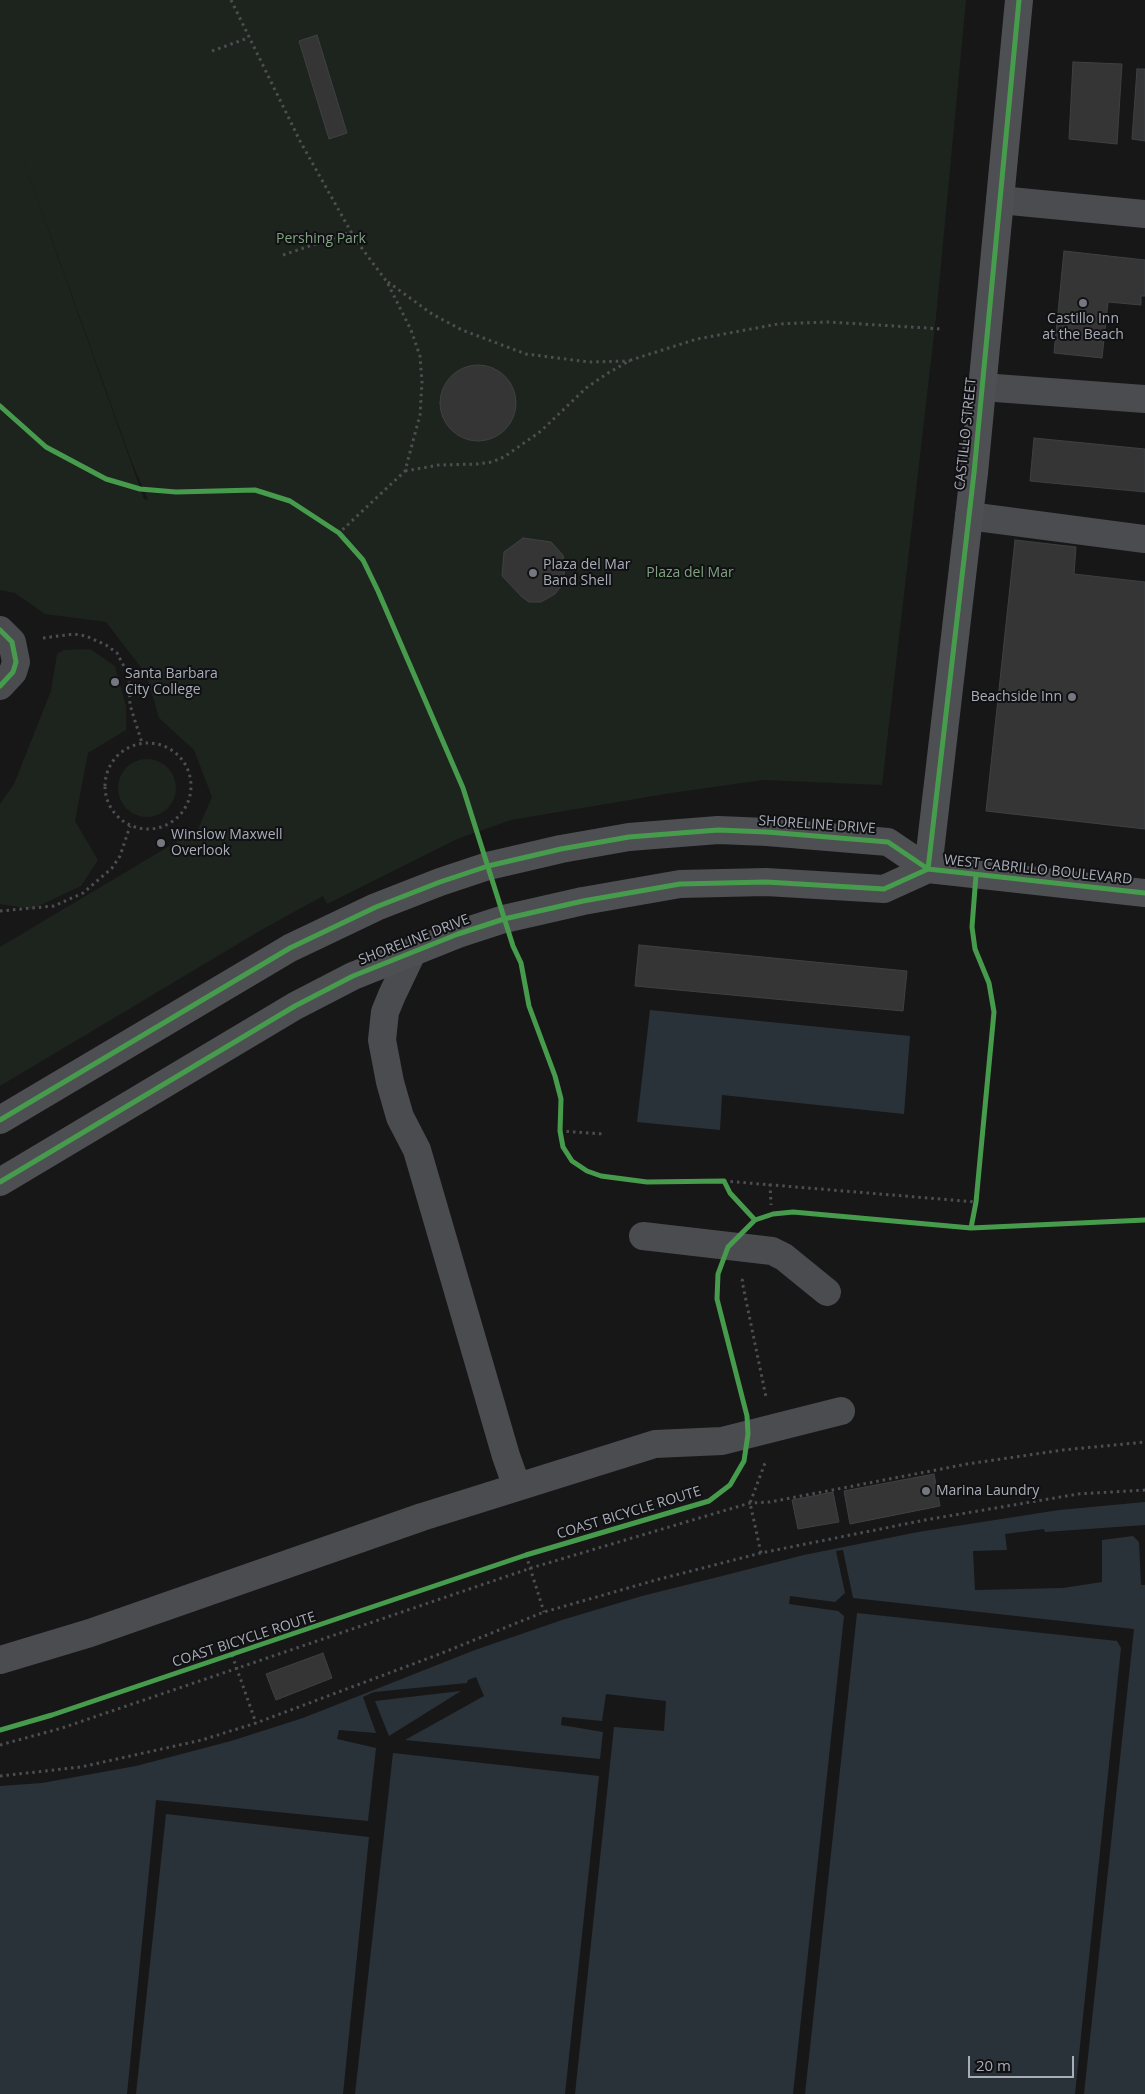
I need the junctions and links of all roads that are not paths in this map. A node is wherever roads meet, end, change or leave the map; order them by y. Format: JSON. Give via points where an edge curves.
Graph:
{"nodes":[{"id":1,"x":1019,"y":0,"type":"edge"},
{"id":2,"x":1000,"y":200,"type":"junction"},
{"id":3,"x":1145,"y":214,"type":"edge"},
{"id":4,"x":982,"y":387,"type":"junction"},
{"id":5,"x":1145,"y":399,"type":"edge"},
{"id":6,"x":969,"y":516,"type":"junction"},
{"id":7,"x":1145,"y":539,"type":"edge"},
{"id":8,"x":6,"y":636,"type":"edge"},
{"id":9,"x":0,"y":686,"type":"edge"},
{"id":10,"x":928,"y":869,"type":"junction"},
{"id":11,"x":1145,"y":893,"type":"edge"},
{"id":12,"x":413,"y":951,"type":"junction"},
{"id":13,"x":0,"y":1120,"type":"edge"},
{"id":14,"x":0,"y":1182,"type":"edge"},
{"id":15,"x":643,"y":1236,"type":"dead end"},
{"id":16,"x":827,"y":1292,"type":"dead end"},
{"id":17,"x":841,"y":1411,"type":"dead end"},
{"id":18,"x":517,"y":1488,"type":"junction"},
{"id":19,"x":0,"y":1660,"type":"edge"}],
"edges":[{"from":1,"to":2,"type":"main road","name":"CASTILLO STREET"},
{"from":2,"to":3,"type":"street"},
{"from":2,"to":4,"type":"main road","name":"CASTILLO STREET"},
{"from":4,"to":5,"type":"street"},
{"from":4,"to":6,"type":"main road","name":"CASTILLO STREET"},
{"from":6,"to":7,"type":"street"},
{"from":6,"to":10,"type":"main road","name":"CASTILLO STREET"},
{"from":8,"to":9,"type":"street","via":[[16,662],[13,672]]},
{"from":10,"to":11,"type":"main road","name":"WEST CABRILLO BOULEVARD"},
{"from":10,"to":12,"type":"main road","name":"SHORELINE DRIVE","via":[[884,889],[766,882],[680,884],[583,900],[504,919]]},
{"from":10,"to":13,"type":"main road","name":"SHORELINE DRIVE","via":[[888,842],[718,830],[628,837],[488,866],[376,907],[290,948]]},
{"from":12,"to":14,"type":"main road","name":"SHORELINE DRIVE","via":[[353,976],[295,1006]]},
{"from":12,"to":18,"type":"street","via":[[386,1012],[382,1040],[390,1082],[400,1117],[417,1150]]},
{"from":15,"to":16,"type":"street","via":[[772,1251]]},
{"from":17,"to":18,"type":"street","via":[[722,1441],[655,1444]]},
{"from":18,"to":19,"type":"street","via":[[303,1557],[90,1633]]}]}
